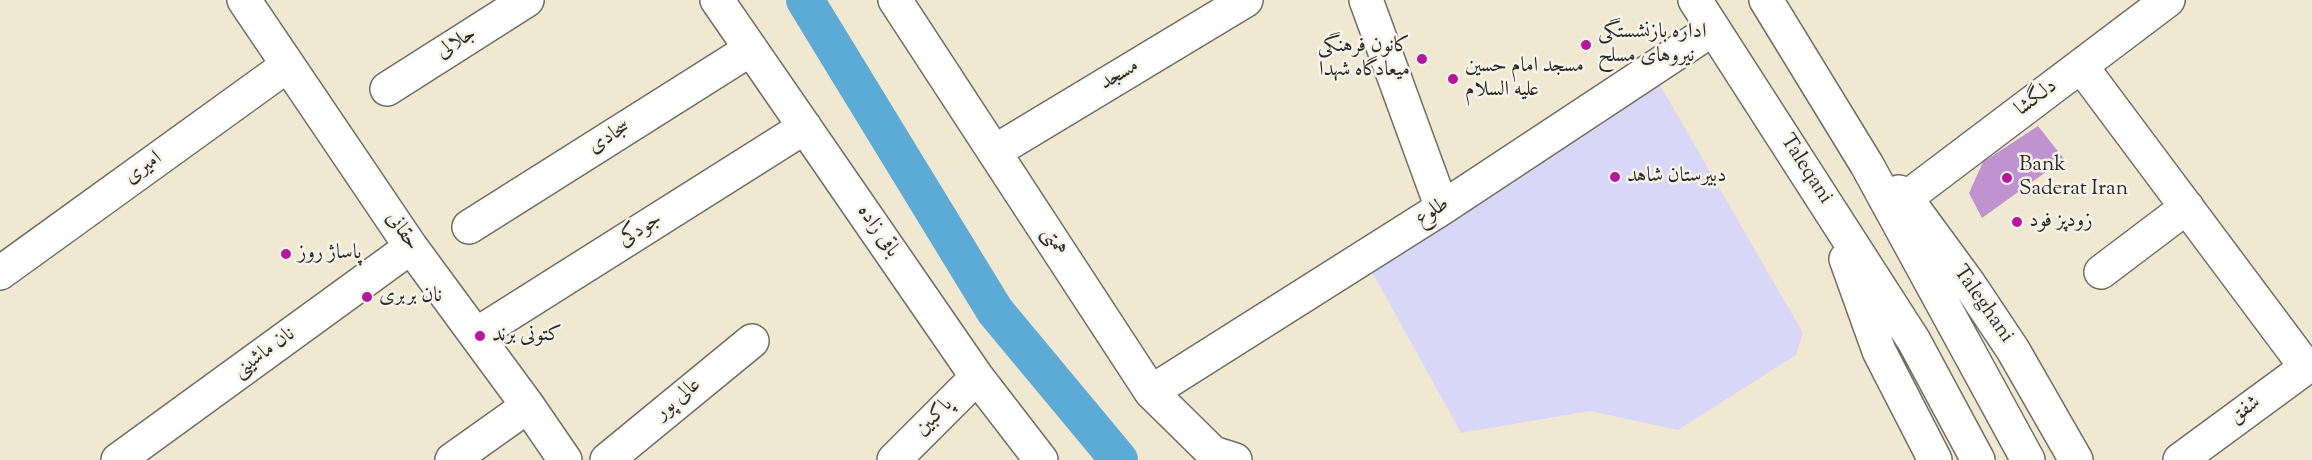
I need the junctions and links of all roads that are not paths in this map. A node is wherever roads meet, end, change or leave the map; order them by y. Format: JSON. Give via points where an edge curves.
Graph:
{"nodes":[{"id":1,"x":527,"y":0,"type":"edge"},
{"id":2,"x":717,"y":0,"type":"edge"},
{"id":3,"x":895,"y":0,"type":"edge"},
{"id":4,"x":1246,"y":0,"type":"edge"},
{"id":5,"x":1366,"y":0,"type":"edge"},
{"id":6,"x":1695,"y":0,"type":"edge"},
{"id":7,"x":1767,"y":0,"type":"edge"},
{"id":8,"x":2168,"y":0,"type":"edge"},
{"id":9,"x":251,"y":2,"type":"edge"},
{"id":10,"x":1713,"y":29,"type":"junction"},
{"id":11,"x":751,"y":49,"type":"junction"},
{"id":12,"x":288,"y":65,"type":"junction"},
{"id":13,"x":2080,"y":66,"type":"junction"},
{"id":14,"x":387,"y":89,"type":"dead end"},
{"id":15,"x":805,"y":128,"type":"junction"},
{"id":16,"x":994,"y":152,"type":"junction"},
{"id":17,"x":1867,"y":165,"type":"junction"},
{"id":18,"x":1906,"y":198,"type":"junction"},
{"id":19,"x":1825,"y":201,"type":"junction"},
{"id":20,"x":2187,"y":207,"type":"junction"},
{"id":21,"x":1442,"y":208,"type":"junction"},
{"id":22,"x":469,"y":227,"type":"dead end"},
{"id":23,"x":411,"y":247,"type":"junction"},
{"id":24,"x":2101,"y":272,"type":"dead end"},
{"id":25,"x":0,"y":273,"type":"edge"},
{"id":26,"x":477,"y":334,"type":"junction"},
{"id":27,"x":752,"y":341,"type":"dead end"},
{"id":28,"x":2309,"y":365,"type":"edge"},
{"id":29,"x":977,"y":377,"type":"junction"},
{"id":30,"x":1150,"y":392,"type":"junction"},
{"id":31,"x":528,"y":406,"type":"junction"},
{"id":32,"x":118,"y":460,"type":"edge"},
{"id":33,"x":452,"y":460,"type":"edge"},
{"id":34,"x":565,"y":460,"type":"edge"},
{"id":35,"x":607,"y":460,"type":"edge"},
{"id":36,"x":894,"y":460,"type":"edge"},
{"id":37,"x":1041,"y":460,"type":"edge"},
{"id":38,"x":1235,"y":460,"type":"edge"},
{"id":39,"x":1935,"y":460,"type":"edge"},
{"id":40,"x":1978,"y":460,"type":"edge"},
{"id":41,"x":2028,"y":460,"type":"edge"},
{"id":42,"x":2076,"y":460,"type":"edge"},
{"id":43,"x":2180,"y":460,"type":"edge"}],
"edges":[{"from":1,"to":14,"type":"street","name":"جلالی"},
{"from":2,"to":11,"type":"street","name":"باقی زاده"},
{"from":3,"to":16,"type":"street","name":"همتی"},
{"from":4,"to":16,"type":"street","name":"مسجد"},
{"from":5,"to":21,"type":"street"},
{"from":6,"to":10,"type":"street","name":"Taleqani"},
{"from":7,"to":17,"type":"street"},
{"from":8,"to":13,"type":"street","name":"دلگشا"},
{"from":9,"to":12,"type":"street","name":"حقانی"},
{"from":10,"to":19,"type":"street","name":"Taleqani"},
{"from":10,"to":21,"type":"street","name":"طلوع"},
{"from":11,"to":15,"type":"street","name":"باقی زاده"},
{"from":11,"to":22,"type":"street","name":"سجادی"},
{"from":12,"to":23,"type":"street","name":"حقانی"},
{"from":12,"to":25,"type":"street","name":"امیری"},
{"from":13,"to":18,"type":"street","name":"دلگشا"},
{"from":13,"to":20,"type":"street"},
{"from":15,"to":26,"type":"street","name":"جودکی"},
{"from":15,"to":29,"type":"street","name":"باقی زاده"},
{"from":16,"to":30,"type":"street","name":"همتی"},
{"from":17,"to":18,"type":"street","name":"Taleghani"},
{"from":17,"to":41,"type":"street"},
{"from":18,"to":42,"type":"street","name":"Taleghani","via":[[2013,350]]},
{"from":19,"to":39,"type":"street","via":[[1879,351]]},
{"from":19,"to":40,"type":"street","name":"Taleqani","via":[[1914,341]]},
{"from":20,"to":24,"type":"street"},
{"from":20,"to":28,"type":"street"},
{"from":21,"to":30,"type":"street","name":"طلوع"},
{"from":23,"to":26,"type":"street","name":"حقانی"},
{"from":23,"to":32,"type":"street","name":"نان ماشینی"},
{"from":26,"to":31,"type":"street","name":"حقانی"},
{"from":27,"to":35,"type":"street","name":"عالی پور"},
{"from":28,"to":43,"type":"street","name":"شفق"},
{"from":29,"to":36,"type":"street","name":"پاکبین"},
{"from":29,"to":37,"type":"street","name":"باقی زاده"},
{"from":30,"to":38,"type":"street","name":"همتی","via":[[1213,453]]},
{"from":31,"to":33,"type":"street"},
{"from":31,"to":34,"type":"street","name":"حقانی"}]}
